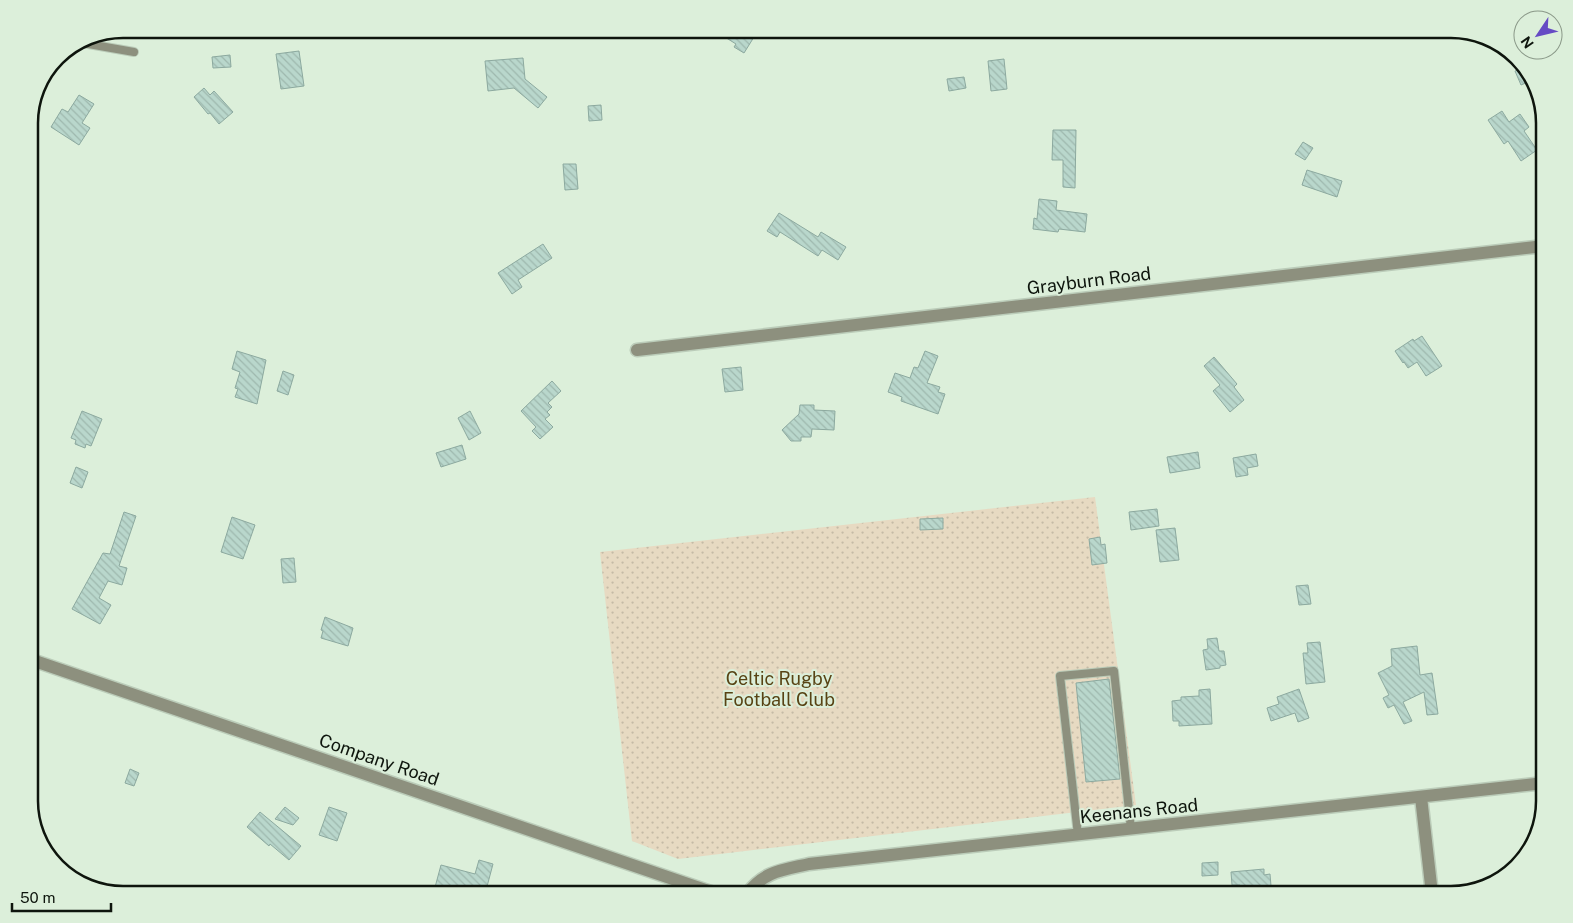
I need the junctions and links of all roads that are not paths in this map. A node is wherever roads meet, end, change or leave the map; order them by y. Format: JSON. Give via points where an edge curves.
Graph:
{"nodes":[{"id":1,"x":90,"y":44,"type":"edge"},
{"id":2,"x":134,"y":52,"type":"dead end"},
{"id":3,"x":1535,"y":247,"type":"edge"},
{"id":4,"x":637,"y":350,"type":"dead end"},
{"id":5,"x":38,"y":662,"type":"edge"},
{"id":6,"x":1536,"y":784,"type":"edge"},
{"id":7,"x":1421,"y":797,"type":"junction"},
{"id":8,"x":1131,"y":829,"type":"junction"},
{"id":9,"x":1078,"y":835,"type":"junction"},
{"id":10,"x":694,"y":886,"type":"edge"},
{"id":11,"x":754,"y":886,"type":"edge"},
{"id":12,"x":1431,"y":886,"type":"edge"}],
"edges":[{"from":1,"to":2,"type":"lane"},
{"from":3,"to":4,"type":"street","name":"Grayburn Road"},
{"from":5,"to":10,"type":"street","name":"Company Road"},
{"from":6,"to":7,"type":"street","name":"Keenans Road"},
{"from":7,"to":8,"type":"street","name":"Keenans Road"},
{"from":7,"to":12,"type":"street"},
{"from":8,"to":9,"type":"street","name":"Keenans Road"},
{"from":8,"to":9,"type":"lane","via":[[1114,671],[1060,676]]},
{"from":9,"to":11,"type":"street","name":"Keenans Road","via":[[809,864],[773,872]]}]}
